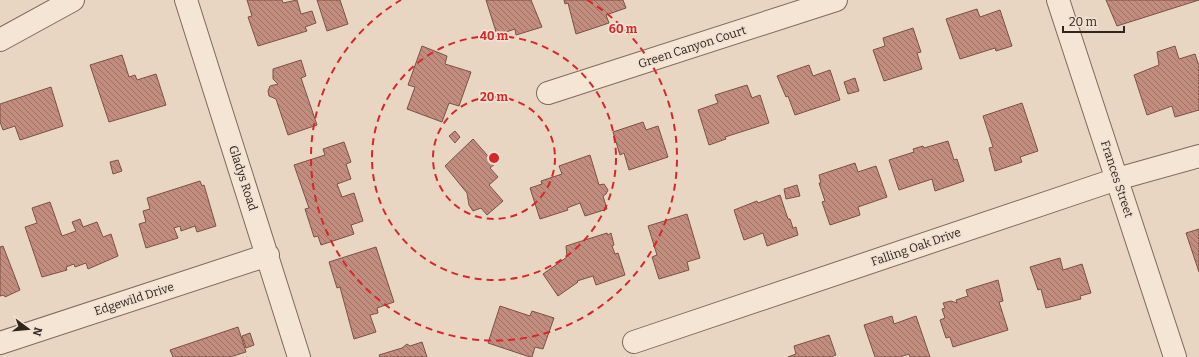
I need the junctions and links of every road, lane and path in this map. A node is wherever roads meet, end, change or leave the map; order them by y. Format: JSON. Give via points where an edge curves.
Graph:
{"nodes":[{"id":1,"x":73,"y":0,"type":"edge"},
{"id":2,"x":186,"y":0,"type":"edge"},
{"id":3,"x":836,"y":0,"type":"edge"},
{"id":4,"x":1058,"y":0,"type":"edge"},
{"id":5,"x":0,"y":40,"type":"edge"},
{"id":6,"x":548,"y":93,"type":"dead end"},
{"id":7,"x":1199,"y":156,"type":"edge"},
{"id":8,"x":1117,"y":179,"type":"junction"},
{"id":9,"x":268,"y":254,"type":"junction"},
{"id":10,"x":634,"y":342,"type":"dead end"},
{"id":11,"x":0,"y":343,"type":"edge"},
{"id":12,"x":298,"y":357,"type":"edge"},
{"id":13,"x":1176,"y":357,"type":"edge"}],
"edges":[{"from":1,"to":5,"type":"street"},
{"from":2,"to":9,"type":"street","name":"Gladys Road"},
{"from":3,"to":6,"type":"street","name":"Green Canyon Court"},
{"from":4,"to":8,"type":"street","name":"Frances Street"},
{"from":7,"to":8,"type":"street","name":"Falling Oak Drive"},
{"from":8,"to":10,"type":"street","name":"Falling Oak Drive"},
{"from":8,"to":13,"type":"street","name":"Frances Street"},
{"from":9,"to":11,"type":"street","name":"Edgewild Drive"},
{"from":9,"to":12,"type":"street","name":"Gladys Road"}]}
